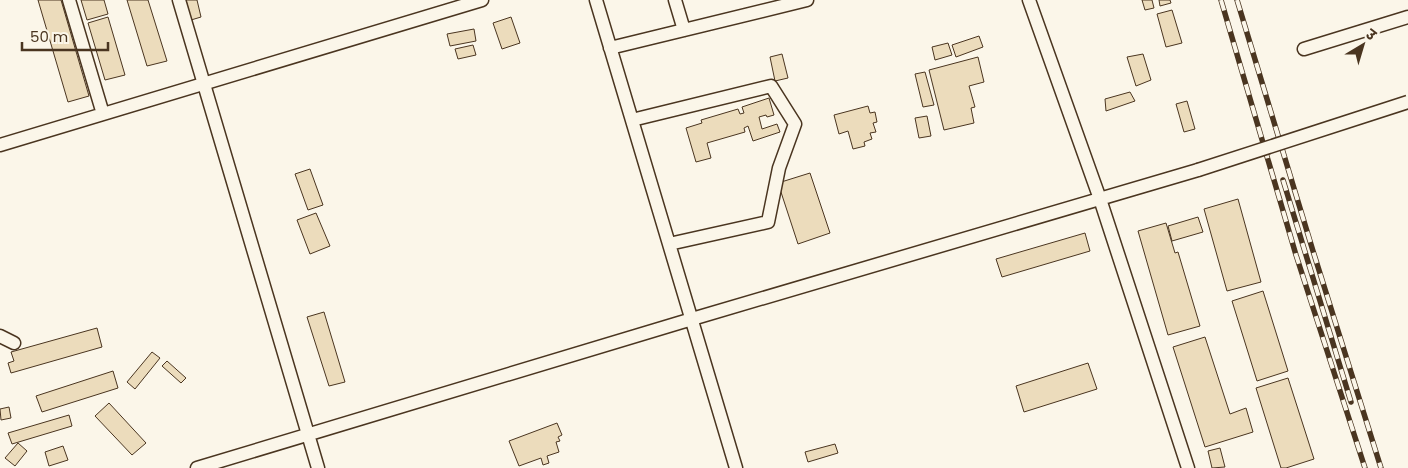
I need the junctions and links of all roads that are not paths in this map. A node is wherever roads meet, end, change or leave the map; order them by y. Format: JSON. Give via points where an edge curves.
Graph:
{"nodes":[{"id":1,"x":68,"y":0,"type":"edge"},
{"id":2,"x":179,"y":0,"type":"edge"},
{"id":3,"x":482,"y":0,"type":"edge"},
{"id":4,"x":596,"y":0,"type":"edge"},
{"id":5,"x":675,"y":0,"type":"edge"},
{"id":6,"x":807,"y":0,"type":"edge"},
{"id":7,"x":1029,"y":0,"type":"edge"},
{"id":8,"x":1408,"y":17,"type":"edge"},
{"id":9,"x":684,"y":30,"type":"junction"},
{"id":10,"x":610,"y":48,"type":"junction"},
{"id":11,"x":1304,"y":50,"type":"dead end"},
{"id":12,"x":203,"y":84,"type":"junction"},
{"id":13,"x":1406,"y":104,"type":"edge"},
{"id":14,"x":104,"y":114,"type":"junction"},
{"id":15,"x":632,"y":120,"type":"junction"},
{"id":16,"x":0,"y":145,"type":"edge"},
{"id":17,"x":1100,"y":198,"type":"junction"},
{"id":18,"x":669,"y":244,"type":"junction"},
{"id":19,"x":692,"y":319,"type":"junction"},
{"id":20,"x":0,"y":336,"type":"edge"},
{"id":21,"x":14,"y":343,"type":"dead end"},
{"id":22,"x":307,"y":435,"type":"junction"},
{"id":23,"x":197,"y":468,"type":"edge"},
{"id":24,"x":318,"y":468,"type":"edge"},
{"id":25,"x":736,"y":468,"type":"edge"},
{"id":26,"x":1188,"y":468,"type":"edge"}],
"edges":[{"from":1,"to":14,"type":"street"},
{"from":2,"to":12,"type":"street"},
{"from":3,"to":12,"type":"street"},
{"from":4,"to":10,"type":"street"},
{"from":5,"to":9,"type":"street"},
{"from":6,"to":9,"type":"street"},
{"from":7,"to":17,"type":"street"},
{"from":8,"to":11,"type":"street"},
{"from":9,"to":10,"type":"street"},
{"from":10,"to":15,"type":"street"},
{"from":12,"to":14,"type":"street"},
{"from":12,"to":22,"type":"street"},
{"from":13,"to":17,"type":"street","bridge":true},
{"from":14,"to":16,"type":"street"},
{"from":15,"to":18,"type":"street"},
{"from":15,"to":18,"type":"street","via":[[770,86],[795,124],[779,168],[768,222]]},
{"from":17,"to":19,"type":"street"},
{"from":17,"to":26,"type":"street"},
{"from":18,"to":19,"type":"street"},
{"from":19,"to":22,"type":"street"},
{"from":19,"to":25,"type":"street"},
{"from":20,"to":21,"type":"street"},
{"from":22,"to":23,"type":"street"},
{"from":22,"to":24,"type":"street"}]}
